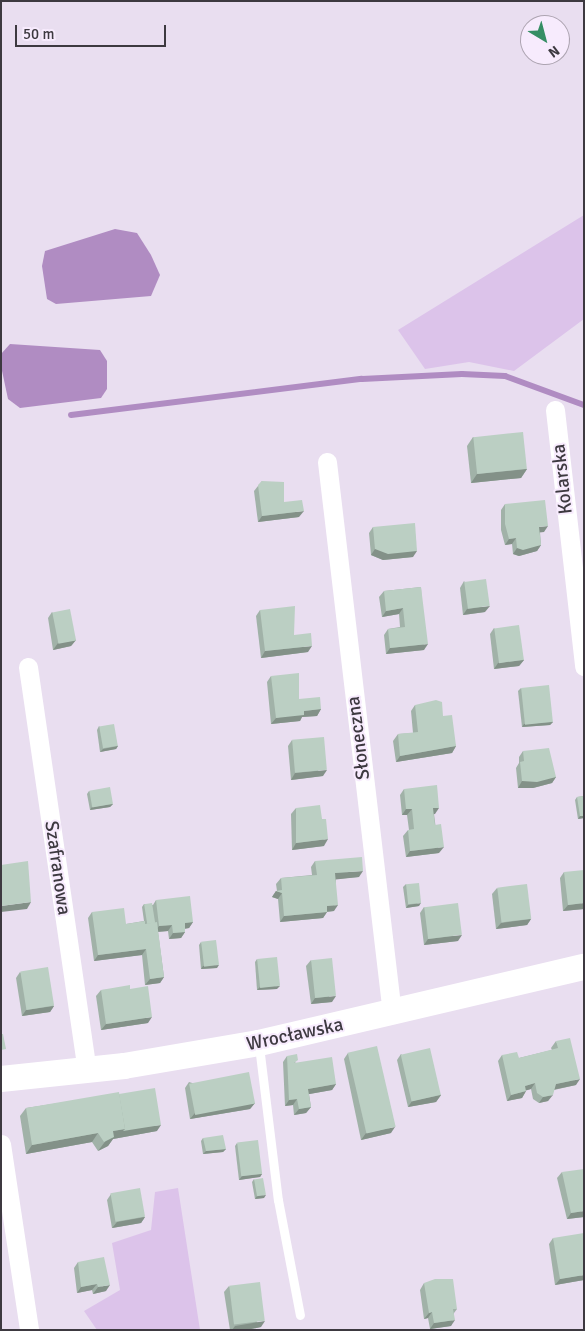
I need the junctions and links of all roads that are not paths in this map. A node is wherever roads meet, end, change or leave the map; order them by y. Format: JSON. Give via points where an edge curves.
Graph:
{"nodes":[{"id":1,"x":555,"y":410,"type":"dead end"},
{"id":2,"x":327,"y":462,"type":"dead end"},
{"id":3,"x":584,"y":666,"type":"edge"},
{"id":4,"x":28,"y":667,"type":"dead end"},
{"id":5,"x":584,"y":967,"type":"edge"},
{"id":6,"x":392,"y":1014,"type":"junction"},
{"id":7,"x":259,"y":1043,"type":"junction"},
{"id":8,"x":87,"y":1070,"type":"junction"},
{"id":9,"x":1,"y":1079,"type":"edge"},
{"id":10,"x":1,"y":1144,"type":"edge"},
{"id":11,"x":300,"y":1315,"type":"dead end"},
{"id":12,"x":29,"y":1330,"type":"edge"}],
"edges":[{"from":1,"to":3,"type":"street","name":"Kolarska"},
{"from":2,"to":6,"type":"street","name":"Słoneczna"},
{"from":4,"to":8,"type":"street","name":"Szafranowa"},
{"from":5,"to":6,"type":"street","name":"Wrocławska"},
{"from":6,"to":7,"type":"street","name":"Wrocławska"},
{"from":7,"to":8,"type":"street","name":"Wrocławska"},
{"from":7,"to":11,"type":"lane","via":[[278,1200]]},
{"from":8,"to":9,"type":"street","name":"Wrocławska"},
{"from":10,"to":12,"type":"street"}]}
